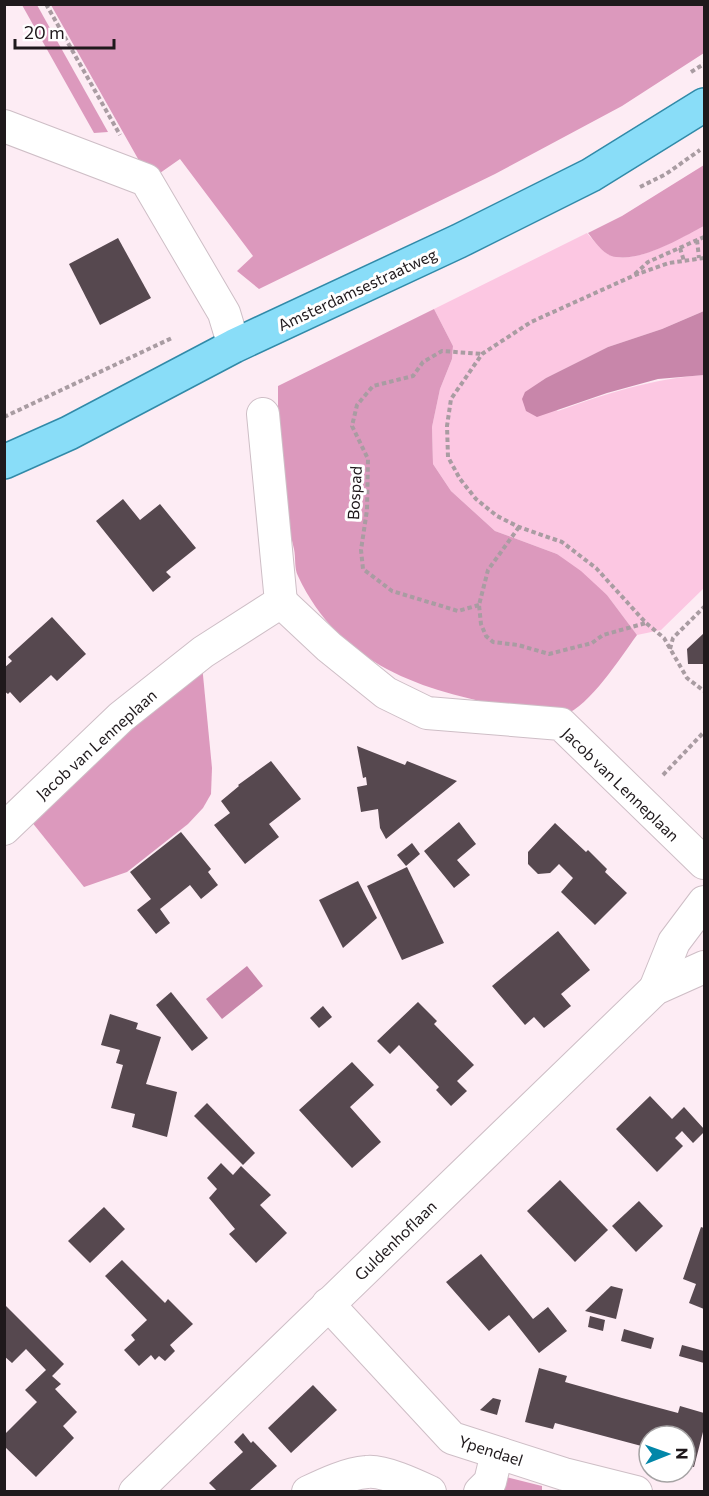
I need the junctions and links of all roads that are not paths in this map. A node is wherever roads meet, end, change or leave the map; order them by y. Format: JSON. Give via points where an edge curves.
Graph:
{"nodes":[{"id":1,"x":705,"y":105,"type":"edge"},
{"id":2,"x":4,"y":126,"type":"edge"},
{"id":3,"x":234,"y":346,"type":"junction"},
{"id":4,"x":263,"y":414,"type":"dead end"},
{"id":5,"x":4,"y":462,"type":"edge"},
{"id":6,"x":281,"y":602,"type":"junction"},
{"id":7,"x":4,"y":829,"type":"edge"},
{"id":8,"x":705,"y":863,"type":"edge"},
{"id":9,"x":705,"y":902,"type":"edge"},
{"id":10,"x":705,"y":967,"type":"edge"},
{"id":11,"x":655,"y":989,"type":"junction"},
{"id":12,"x":328,"y":1304,"type":"junction"},
{"id":13,"x":497,"y":1452,"type":"junction"},
{"id":14,"x":562,"y":1483,"type":"edge"},
{"id":15,"x":414,"y":1488,"type":"edge"},
{"id":16,"x":135,"y":1491,"type":"edge"},
{"id":17,"x":308,"y":1491,"type":"edge"},
{"id":18,"x":480,"y":1491,"type":"edge"},
{"id":19,"x":636,"y":1491,"type":"edge"}],
"edges":[{"from":1,"to":3,"type":"main road","name":"Amsterdamsestraatweg","via":[[591,175]]},
{"from":2,"to":3,"type":"street","via":[[146,180],[224,313]]},
{"from":3,"to":5,"type":"main road","name":"Amsterdamsestraatweg","via":[[69,433]]},
{"from":4,"to":6,"type":"street"},
{"from":6,"to":7,"type":"street","name":"Jacob van Lenneplaan","via":[[202,652],[121,717]]},
{"from":6,"to":8,"type":"street","name":"Jacob van Lenneplaan","via":[[386,693],[428,712],[561,724]]},
{"from":9,"to":11,"type":"street","name":"Guldenhoflaan","via":[[674,942]]},
{"from":10,"to":11,"type":"street","name":"Guldenhoflaan"},
{"from":11,"to":12,"type":"street","name":"Guldenhoflaan"},
{"from":12,"to":13,"type":"street","name":"Ypendael","via":[[452,1438]]},
{"from":12,"to":16,"type":"street","name":"Guldenhoflaan"},
{"from":13,"to":14,"type":"street","name":"Ypendael"},
{"from":13,"to":18,"type":"street","via":[[490,1482]]},
{"from":14,"to":19,"type":"street","name":"Ypendael"},
{"from":15,"to":17,"type":"street","via":[[369,1471],[338,1478]]}]}
